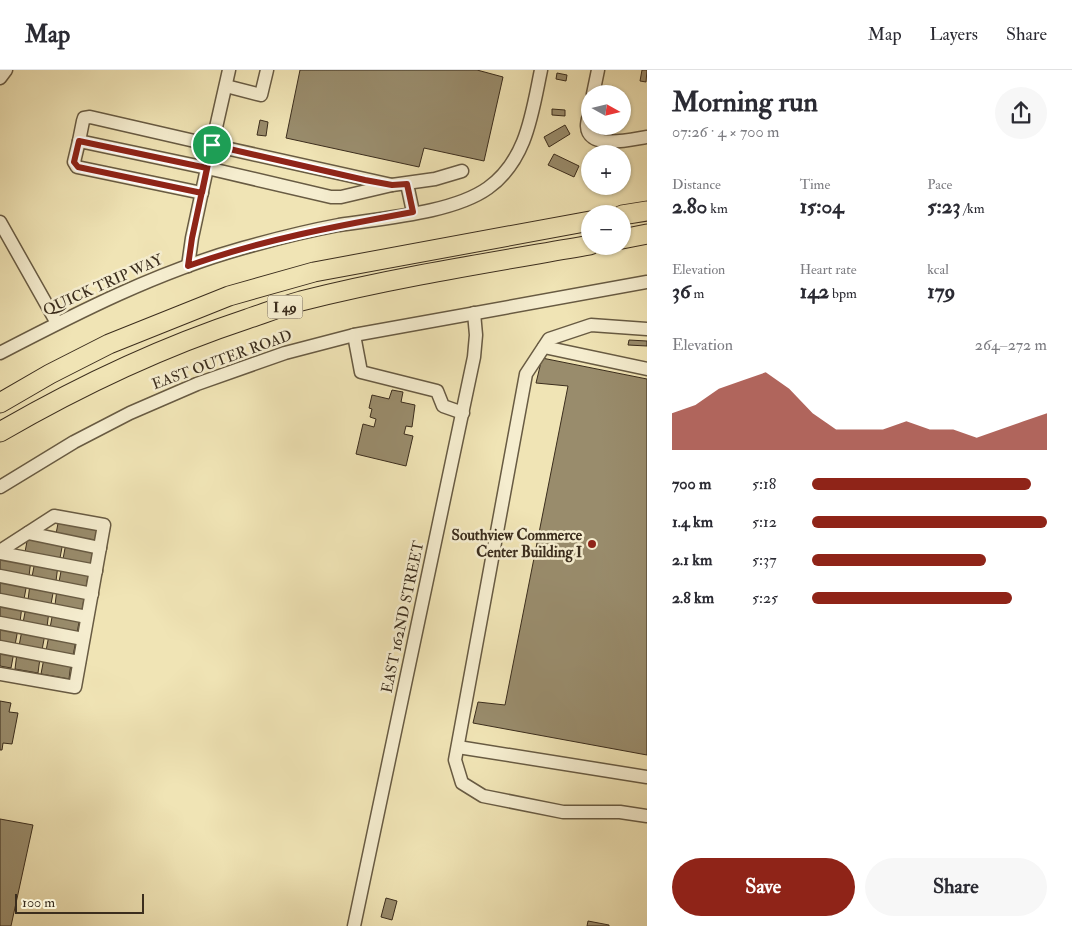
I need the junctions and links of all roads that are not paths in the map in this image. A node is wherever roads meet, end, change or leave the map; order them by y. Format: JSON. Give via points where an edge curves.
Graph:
{"nodes":[{"id":1,"x":6,"y":70,"type":"edge"},
{"id":2,"x":230,"y":70,"type":"edge"},
{"id":3,"x":267,"y":70,"type":"edge"},
{"id":4,"x":541,"y":70,"type":"edge"},
{"id":5,"x":598,"y":70,"type":"edge"},
{"id":6,"x":0,"y":78,"type":"edge"},
{"id":7,"x":595,"y":85,"type":"edge"},
{"id":8,"x":226,"y":86,"type":"junction"},
{"id":9,"x":591,"y":135,"type":"edge"},
{"id":10,"x":647,"y":137,"type":"edge"},
{"id":11,"x":79,"y":141,"type":"junction"},
{"id":12,"x":212,"y":145,"type":"junction"},
{"id":13,"x":207,"y":168,"type":"junction"},
{"id":14,"x":462,"y":171,"type":"dead end"},
{"id":15,"x":407,"y":184,"type":"junction"},
{"id":16,"x":392,"y":185,"type":"junction"},
{"id":17,"x":202,"y":193,"type":"junction"},
{"id":18,"x":647,"y":211,"type":"edge"},
{"id":19,"x":413,"y":212,"type":"junction"},
{"id":20,"x":631,"y":214,"type":"edge"},
{"id":21,"x":0,"y":222,"type":"edge"},
{"id":22,"x":581,"y":223,"type":"edge"},
{"id":23,"x":647,"y":234,"type":"edge"},
{"id":24,"x":631,"y":237,"type":"edge"},
{"id":25,"x":5,"y":241,"type":"edge"},
{"id":26,"x":581,"y":247,"type":"edge"},
{"id":27,"x":188,"y":266,"type":"junction"},
{"id":28,"x":647,"y":282,"type":"edge"},
{"id":29,"x":474,"y":313,"type":"junction"},
{"id":30,"x":57,"y":323,"type":"junction"},
{"id":31,"x":647,"y":329,"type":"edge"},
{"id":32,"x":354,"y":335,"type":"junction"},
{"id":33,"x":544,"y":347,"type":"junction"},
{"id":34,"x":0,"y":353,"type":"edge"},
{"id":35,"x":647,"y":370,"type":"edge"},
{"id":36,"x":0,"y":403,"type":"edge"},
{"id":37,"x":463,"y":413,"type":"junction"},
{"id":38,"x":0,"y":432,"type":"edge"},
{"id":39,"x":0,"y":487,"type":"edge"},
{"id":40,"x":28,"y":533,"type":"junction"},
{"id":41,"x":100,"y":548,"type":"junction"},
{"id":42,"x":0,"y":552,"type":"edge"},
{"id":43,"x":96,"y":571,"type":"junction"},
{"id":44,"x":0,"y":576,"type":"edge"},
{"id":45,"x":92,"y":594,"type":"junction"},
{"id":46,"x":0,"y":600,"type":"edge"},
{"id":47,"x":87,"y":617,"type":"junction"},
{"id":48,"x":0,"y":623,"type":"edge"},
{"id":49,"x":83,"y":639,"type":"junction"},
{"id":50,"x":0,"y":647,"type":"edge"},
{"id":51,"x":79,"y":662,"type":"junction"},
{"id":52,"x":0,"y":674,"type":"edge"},
{"id":53,"x":458,"y":748,"type":"junction"},
{"id":54,"x":647,"y":777,"type":"edge"},
{"id":55,"x":647,"y":816,"type":"edge"},
{"id":56,"x":354,"y":926,"type":"edge"}],
"edges":[{"from":1,"to":6,"type":"street"},
{"from":2,"to":8,"type":"street"},
{"from":3,"to":8,"type":"street","via":[[261,94]]},
{"from":4,"to":19,"type":"street","name":"QUICK TRIP WAY","via":[[528,131],[506,171],[490,186],[464,202]]},
{"from":5,"to":7,"type":"street"},
{"from":8,"to":12,"type":"street"},
{"from":9,"to":10,"type":"street","via":[[596,140],[613,142]]},
{"from":11,"to":12,"type":"street","via":[[82,121],[90,117]]},
{"from":11,"to":13,"type":"street"},
{"from":11,"to":17,"type":"street","via":[[74,162],[78,167]]},
{"from":12,"to":13,"type":"street"},
{"from":12,"to":16,"type":"street"},
{"from":13,"to":16,"type":"street","via":[[336,198]]},
{"from":13,"to":17,"type":"street"},
{"from":14,"to":15,"type":"street","via":[[435,180]]},
{"from":15,"to":16,"type":"street"},
{"from":15,"to":19,"type":"street"},
{"from":17,"to":27,"type":"street"},
{"from":18,"to":20,"type":"highway"},
{"from":19,"to":27,"type":"street","name":"QUICK TRIP WAY","via":[[295,235]]},
{"from":21,"to":25,"type":"street"},
{"from":22,"to":36,"type":"highway","number":"I 49","via":[[314,272],[229,296],[109,344]]},
{"from":23,"to":24,"type":"highway"},
{"from":25,"to":30,"type":"street"},
{"from":26,"to":38,"type":"highway","number":"I 49","via":[[386,282],[299,302],[190,338],[122,367]]},
{"from":27,"to":30,"type":"street","name":"QUICK TRIP WAY","via":[[107,298]]},
{"from":28,"to":29,"type":"street","name":"EAST OUTER ROAD"},
{"from":29,"to":32,"type":"street","name":"EAST OUTER ROAD"},
{"from":29,"to":37,"type":"street","name":"EAST 162ND STREET","via":[[475,346]]},
{"from":30,"to":34,"type":"street","name":"QUICK TRIP WAY"},
{"from":31,"to":33,"type":"street","via":[[591,325],[549,339]]},
{"from":32,"to":37,"type":"street","via":[[362,372],[437,391],[443,406]]},
{"from":32,"to":39,"type":"street","name":"EAST OUTER ROAD","via":[[250,364],[138,409],[74,442]]},
{"from":33,"to":35,"type":"street"},
{"from":33,"to":53,"type":"street","via":[[526,374]]},
{"from":37,"to":56,"type":"street","name":"EAST 162ND STREET"},
{"from":40,"to":41,"type":"street"},
{"from":40,"to":41,"type":"street","via":[[54,516],[104,525]]},
{"from":40,"to":42,"type":"street"},
{"from":41,"to":43,"type":"street"},
{"from":42,"to":43,"type":"street"},
{"from":43,"to":45,"type":"street"},
{"from":44,"to":45,"type":"street"},
{"from":45,"to":47,"type":"street"},
{"from":46,"to":47,"type":"street"},
{"from":47,"to":49,"type":"street"},
{"from":48,"to":49,"type":"street"},
{"from":49,"to":51,"type":"street"},
{"from":50,"to":51,"type":"street"},
{"from":51,"to":52,"type":"street","via":[[74,687]]},
{"from":53,"to":54,"type":"street"},
{"from":53,"to":55,"type":"street","via":[[456,760],[462,783],[483,796],[563,812],[620,812]]}]}
